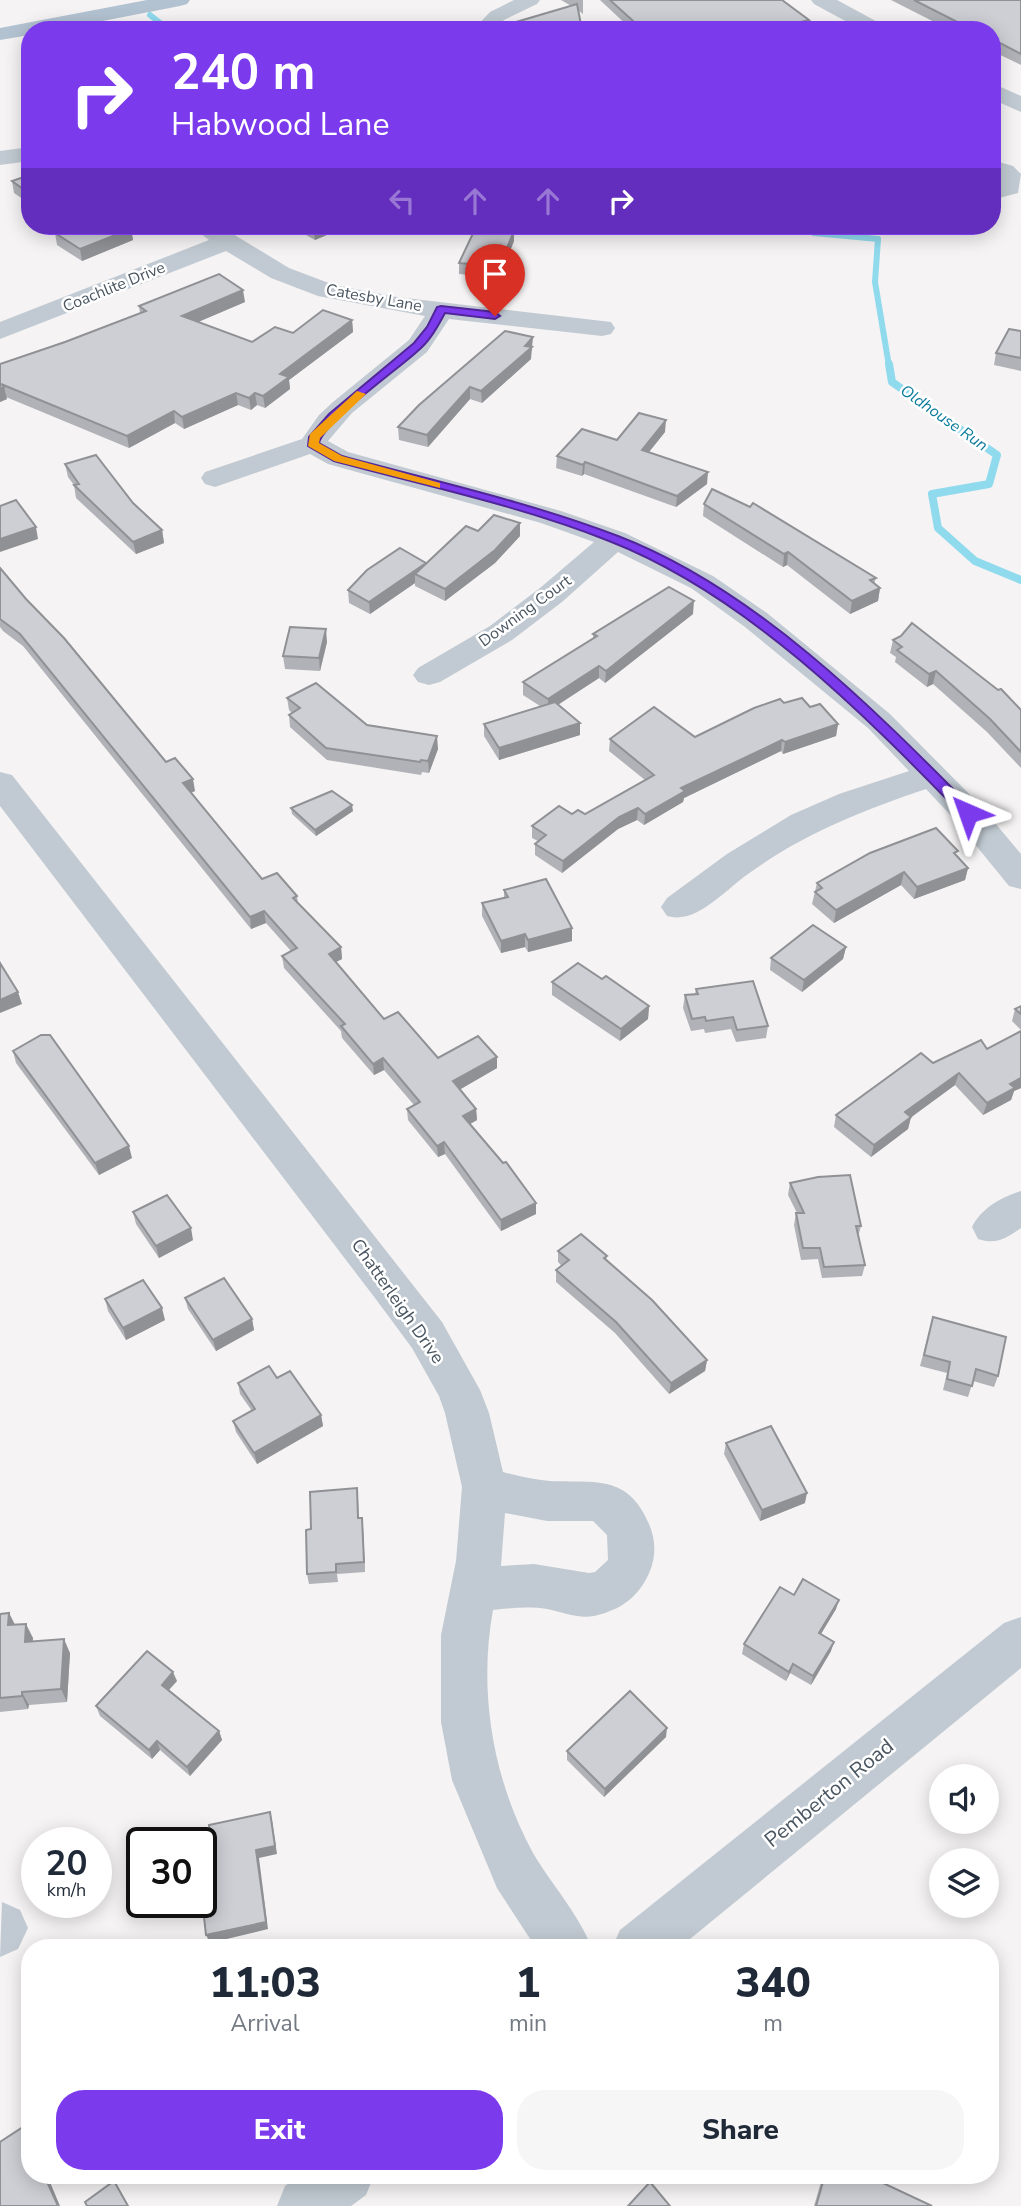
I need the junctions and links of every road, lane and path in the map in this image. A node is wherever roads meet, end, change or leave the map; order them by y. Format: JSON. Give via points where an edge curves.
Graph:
{"nodes":[{"id":1,"x":107,"y":0,"type":"edge"},
{"id":2,"x":180,"y":0,"type":"edge"},
{"id":3,"x":530,"y":0,"type":"edge"},
{"id":4,"x":821,"y":0,"type":"edge"},
{"id":5,"x":0,"y":20,"type":"edge"},
{"id":6,"x":69,"y":21,"type":"edge"},
{"id":7,"x":492,"y":21,"type":"edge"},
{"id":8,"x":861,"y":21,"type":"edge"},
{"id":9,"x":21,"y":30,"type":"edge"},
{"id":10,"x":0,"y":34,"type":"edge"},
{"id":11,"x":1001,"y":95,"type":"edge"},
{"id":12,"x":1021,"y":105,"type":"edge"},
{"id":13,"x":21,"y":155,"type":"edge"},
{"id":14,"x":0,"y":158,"type":"edge"},
{"id":15,"x":1006,"y":167,"type":"edge"},
{"id":16,"x":1001,"y":192,"type":"edge"},
{"id":17,"x":218,"y":235,"type":"edge"},
{"id":18,"x":228,"y":241,"type":"junction"},
{"id":19,"x":441,"y":309,"type":"junction"},
{"id":20,"x":601,"y":328,"type":"dead end"},
{"id":21,"x":0,"y":331,"type":"edge"},
{"id":22,"x":313,"y":444,"type":"junction"},
{"id":23,"x":215,"y":478,"type":"dead end"},
{"id":24,"x":615,"y":539,"type":"junction"},
{"id":25,"x":429,"y":675,"type":"dead end"},
{"id":26,"x":933,"y":775,"type":"junction"},
{"id":27,"x":0,"y":783,"type":"edge"},
{"id":28,"x":1021,"y":877,"type":"edge"},
{"id":29,"x":679,"y":907,"type":"dead end"},
{"id":30,"x":484,"y":1487,"type":"junction"},
{"id":31,"x":473,"y":1591,"type":"junction"},
{"id":32,"x":1021,"y":1639,"type":"edge"},
{"id":33,"x":560,"y":1939,"type":"edge"},
{"id":34,"x":649,"y":1939,"type":"edge"},
{"id":35,"x":334,"y":2184,"type":"edge"},
{"id":36,"x":306,"y":2206,"type":"edge"}],
"edges":[{"from":1,"to":5,"type":"main road"},
{"from":2,"to":6,"type":"main road"},
{"from":3,"to":7,"type":"street"},
{"from":4,"to":8,"type":"street"},
{"from":9,"to":10,"type":"main road"},
{"from":11,"to":12,"type":"street"},
{"from":13,"to":14,"type":"street"},
{"from":15,"to":16,"type":"street","via":[[1013,184]]},
{"from":17,"to":18,"type":"street","name":"Catesby Lane"},
{"from":18,"to":19,"type":"street","name":"Catesby Lane","via":[[280,273],[327,291]]},
{"from":18,"to":21,"type":"street","name":"Coachlite Drive"},
{"from":19,"to":20,"type":"street","name":"Catesby Lane"},
{"from":19,"to":22,"type":"street","via":[[418,345],[333,417]]},
{"from":22,"to":23,"type":"street"},
{"from":22,"to":24,"type":"street","via":[[338,458]]},
{"from":24,"to":25,"type":"street","name":"Downing Court","via":[[501,633]]},
{"from":24,"to":26,"type":"street","via":[[702,582],[756,620],[879,721]]},
{"from":26,"to":28,"type":"street"},
{"from":26,"to":29,"type":"street","via":[[804,822],[734,864]]},
{"from":27,"to":30,"type":"street","name":"Chatterleigh Drive","via":[[427,1335],[467,1413]]},
{"from":30,"to":31,"type":"street","name":"Chatterleigh Drive"},
{"from":30,"to":31,"type":"street","via":[[548,1501],[599,1502],[621,1515],[632,1535],[633,1556],[629,1569],[613,1587],[597,1594],[522,1586]]},
{"from":31,"to":33,"type":"street","name":"Chatterleigh Drive","via":[[465,1636],[465,1722],[477,1780],[515,1870]]},
{"from":32,"to":34,"type":"street","name":"Pemberton Road"},
{"from":35,"to":36,"type":"street"}]}
